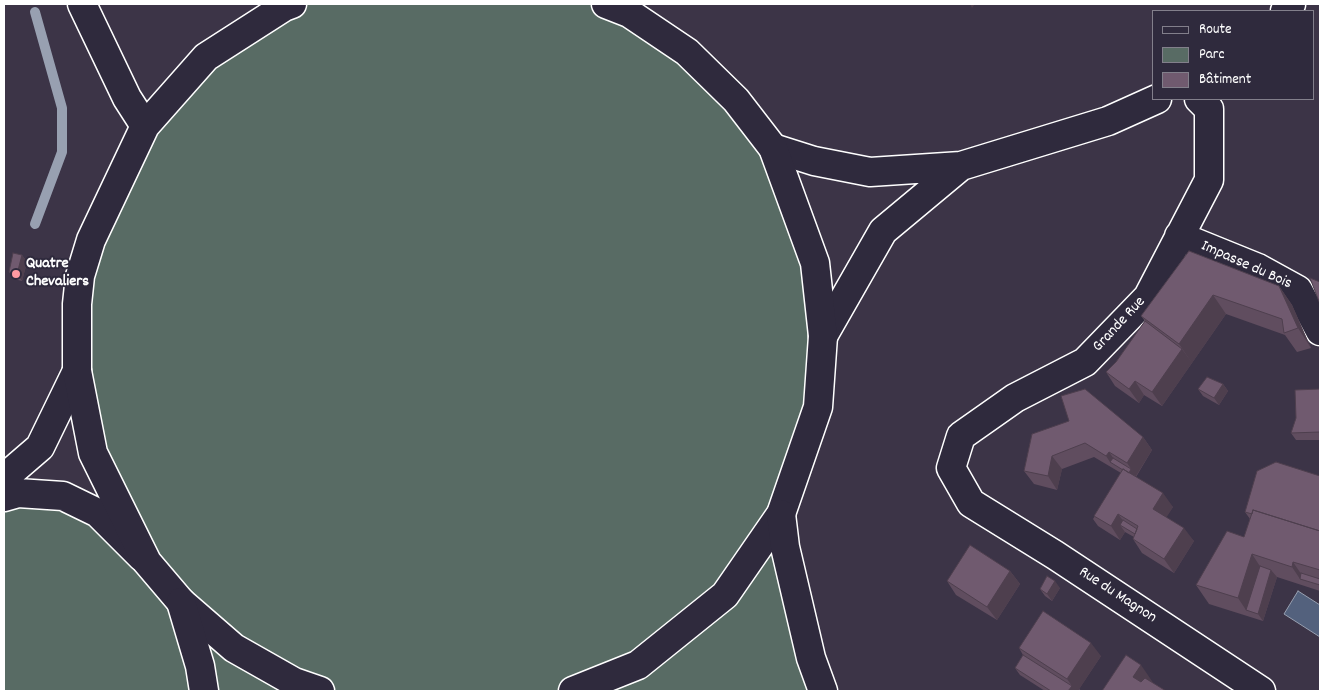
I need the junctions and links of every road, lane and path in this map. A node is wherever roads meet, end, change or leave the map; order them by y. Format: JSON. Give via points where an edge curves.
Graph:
{"nodes":[{"id":1,"x":82,"y":4,"type":"edge"},
{"id":2,"x":606,"y":4,"type":"edge"},
{"id":3,"x":282,"y":5,"type":"edge"},
{"id":4,"x":1155,"y":100,"type":"edge"},
{"id":5,"x":1200,"y":100,"type":"edge"},
{"id":6,"x":145,"y":126,"type":"junction"},
{"id":7,"x":773,"y":148,"type":"junction"},
{"id":8,"x":961,"y":166,"type":"junction"},
{"id":9,"x":1179,"y":236,"type":"junction"},
{"id":10,"x":1320,"y":331,"type":"edge"},
{"id":11,"x":823,"y":336,"type":"junction"},
{"id":12,"x":77,"y":371,"type":"junction"},
{"id":13,"x":4,"y":474,"type":"edge"},
{"id":14,"x":4,"y":497,"type":"edge"},
{"id":15,"x":971,"y":503,"type":"joint"},
{"id":16,"x":781,"y":514,"type":"junction"},
{"id":17,"x":147,"y":562,"type":"junction"},
{"id":18,"x":181,"y":602,"type":"junction"},
{"id":19,"x":297,"y":687,"type":"edge"},
{"id":20,"x":204,"y":691,"type":"edge"},
{"id":21,"x":320,"y":691,"type":"edge"},
{"id":22,"x":573,"y":691,"type":"edge"},
{"id":23,"x":823,"y":691,"type":"edge"},
{"id":24,"x":1261,"y":691,"type":"edge"}],
"edges":[{"from":1,"to":6,"type":"main road","via":[[127,98]]},
{"from":2,"to":7,"type":"main road","via":[[629,13],[687,52],[736,100]]},
{"from":3,"to":6,"type":"main road","via":[[206,57]]},
{"from":4,"to":8,"type":"main road","via":[[1108,121]]},
{"from":5,"to":9,"type":"main road","name":"Grande Rue","via":[[1208,110],[1209,180]]},
{"from":6,"to":12,"type":"main road","via":[[91,240],[80,276]]},
{"from":7,"to":8,"type":"main road","via":[[814,161],[870,172]]},
{"from":7,"to":11,"type":"main road","via":[[815,263]]},
{"from":8,"to":11,"type":"main road","via":[[883,231]]},
{"from":9,"to":10,"type":"main road","name":"Impasse du Bois","via":[[1258,268],[1298,290]]},
{"from":9,"to":15,"type":"main road","name":"Grande Rue","via":[[1148,297],[1085,362],[1015,398],[961,436],[950,468]]},
{"from":11,"to":16,"type":"main road","via":[[818,407]]},
{"from":12,"to":13,"type":"main road","via":[[40,447],[11,472]]},
{"from":12,"to":17,"type":"main road","via":[[93,453]]},
{"from":14,"to":17,"type":"main road","via":[[18,493],[63,496],[98,513]]},
{"from":15,"to":24,"type":"main road","name":"Rue du Magnon"},
{"from":16,"to":22,"type":"main road","via":[[724,595],[638,665]]},
{"from":16,"to":23,"type":"main road","via":[[785,547],[811,658]]},
{"from":17,"to":18,"type":"main road"},
{"from":18,"to":19,"type":"main road","via":[[234,648]]},
{"from":18,"to":20,"type":"main road"},
{"from":19,"to":21,"type":"main road"}]}
